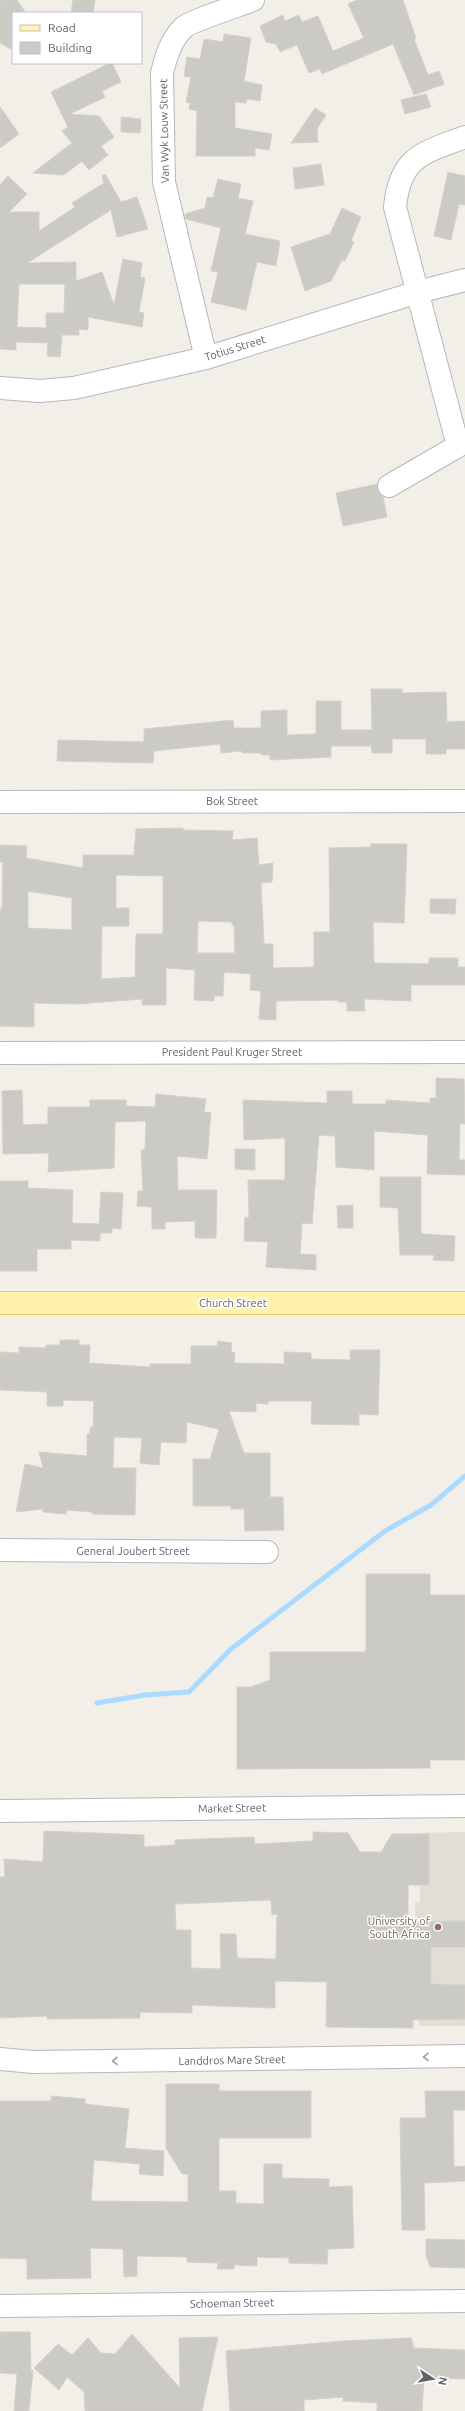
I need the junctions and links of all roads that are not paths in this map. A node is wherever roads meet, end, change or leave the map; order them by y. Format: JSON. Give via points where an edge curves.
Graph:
{"nodes":[{"id":1,"x":253,"y":0,"type":"edge"},
{"id":2,"x":465,"y":137,"type":"edge"},
{"id":3,"x":465,"y":280,"type":"edge"},
{"id":4,"x":418,"y":292,"type":"junction"},
{"id":5,"x":206,"y":358,"type":"junction"},
{"id":6,"x":0,"y":388,"type":"edge"},
{"id":7,"x":389,"y":486,"type":"dead end"},
{"id":8,"x":465,"y":801,"type":"edge"},
{"id":9,"x":0,"y":802,"type":"edge"},
{"id":10,"x":465,"y":1052,"type":"edge"},
{"id":11,"x":0,"y":1053,"type":"edge"},
{"id":12,"x":0,"y":1303,"type":"edge"},
{"id":13,"x":465,"y":1303,"type":"edge"},
{"id":14,"x":0,"y":1550,"type":"edge"},
{"id":15,"x":267,"y":1552,"type":"dead end"},
{"id":16,"x":465,"y":1806,"type":"edge"},
{"id":17,"x":0,"y":1811,"type":"edge"},
{"id":18,"x":465,"y":2056,"type":"edge"},
{"id":19,"x":0,"y":2059,"type":"edge"},
{"id":20,"x":465,"y":2300,"type":"edge"},
{"id":21,"x":0,"y":2306,"type":"edge"}],
"edges":[{"from":1,"to":5,"type":"street","name":"Van Wyk Louw Street","via":[[184,27],[166,56],[162,73],[164,182]]},
{"from":2,"to":4,"type":"street","via":[[421,154],[409,164],[397,190],[395,207]]},
{"from":3,"to":4,"type":"street","name":"Totius Street"},
{"from":4,"to":5,"type":"street","name":"Totius Street"},
{"from":4,"to":7,"type":"street","via":[[458,446]]},
{"from":5,"to":6,"type":"street","name":"Totius Street","via":[[74,388],[40,391]]},
{"from":8,"to":9,"type":"street","name":"Bok Street"},
{"from":10,"to":11,"type":"street","name":"President Paul Kruger Street"},
{"from":12,"to":13,"type":"main road","name":"Church Street"},
{"from":14,"to":15,"type":"street","name":"General Joubert Street"},
{"from":16,"to":17,"type":"street","name":"Market Street"},
{"from":18,"to":19,"type":"street","name":"Landdros Mare Street","one_way":true,"via":[[33,2062]]},
{"from":20,"to":21,"type":"street","name":"Schoeman Street"}]}
